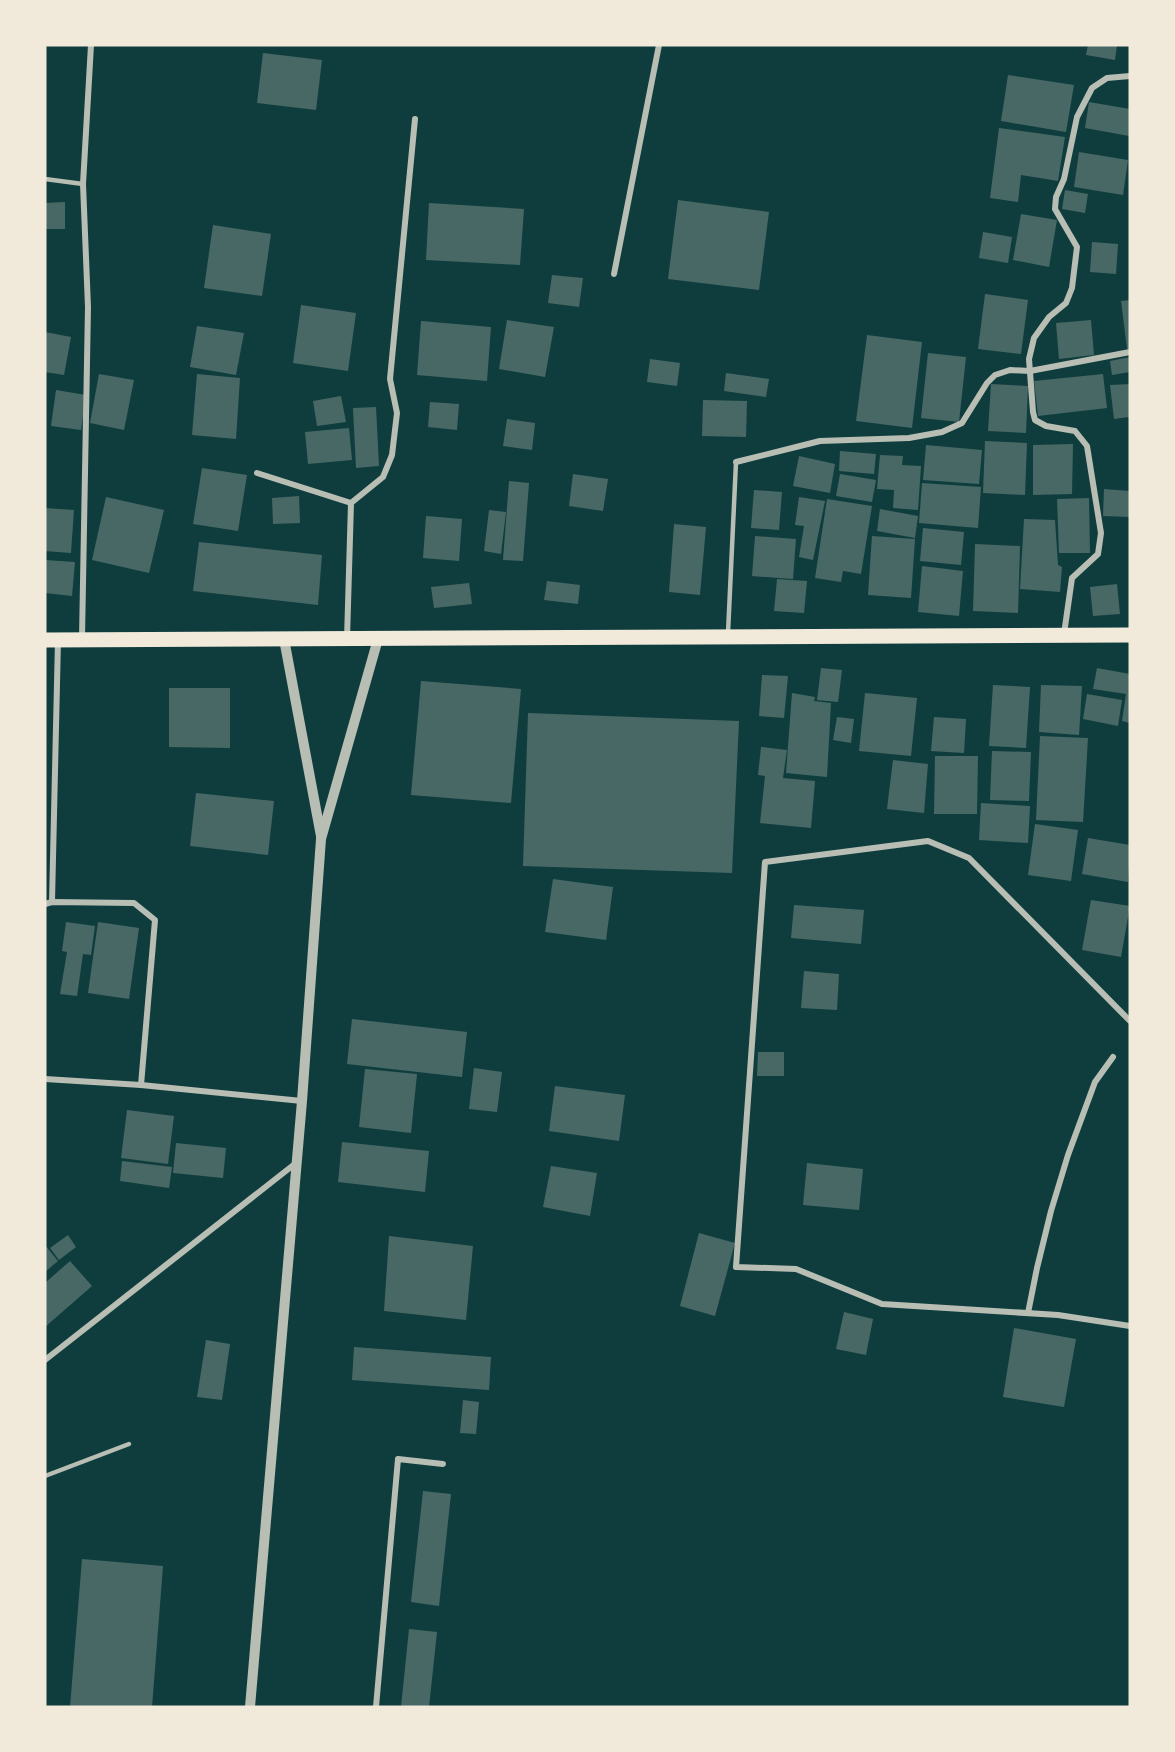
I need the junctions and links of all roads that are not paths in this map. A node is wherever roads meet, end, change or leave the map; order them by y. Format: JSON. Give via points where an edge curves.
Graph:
{"nodes":[{"id":1,"x":91,"y":45,"type":"edge"},
{"id":2,"x":659,"y":45,"type":"edge"},
{"id":3,"x":1130,"y":76,"type":"edge"},
{"id":4,"x":415,"y":119,"type":"dead end"},
{"id":5,"x":45,"y":179,"type":"edge"},
{"id":6,"x":83,"y":184,"type":"junction"},
{"id":7,"x":614,"y":274,"type":"dead end"},
{"id":8,"x":1130,"y":352,"type":"edge"},
{"id":9,"x":1030,"y":371,"type":"junction"},
{"id":10,"x":736,"y":462,"type":"joint"},
{"id":11,"x":257,"y":473,"type":"dead end"},
{"id":12,"x":351,"y":502,"type":"junction"},
{"id":13,"x":1130,"y":634,"type":"edge"},
{"id":14,"x":1064,"y":635,"type":"junction"},
{"id":15,"x":728,"y":637,"type":"junction"},
{"id":16,"x":82,"y":639,"type":"junction"},
{"id":17,"x":284,"y":639,"type":"junction"},
{"id":18,"x":347,"y":639,"type":"junction"},
{"id":19,"x":378,"y":639,"type":"junction"},
{"id":20,"x":51,"y":640,"type":"edge"},
{"id":21,"x":321,"y":839,"type":"junction"},
{"id":22,"x":48,"y":903,"type":"edge"},
{"id":23,"x":1130,"y":1022,"type":"edge"},
{"id":24,"x":1113,"y":1057,"type":"dead end"},
{"id":25,"x":45,"y":1078,"type":"edge"},
{"id":26,"x":141,"y":1085,"type":"junction"},
{"id":27,"x":302,"y":1101,"type":"junction"},
{"id":28,"x":296,"y":1163,"type":"junction"},
{"id":29,"x":1028,"y":1313,"type":"junction"},
{"id":30,"x":1130,"y":1326,"type":"edge"},
{"id":31,"x":45,"y":1360,"type":"edge"},
{"id":32,"x":129,"y":1444,"type":"dead end"},
{"id":33,"x":443,"y":1464,"type":"dead end"},
{"id":34,"x":45,"y":1476,"type":"edge"},
{"id":35,"x":250,"y":1707,"type":"edge"},
{"id":36,"x":376,"y":1707,"type":"edge"}],
"edges":[{"from":1,"to":6,"type":"street"},
{"from":2,"to":7,"type":"street"},
{"from":3,"to":9,"type":"street","via":[[1107,78],[1092,88],[1077,117],[1055,209],[1077,247],[1072,288],[1066,303],[1049,317],[1034,338]]},
{"from":4,"to":12,"type":"street","via":[[390,379],[397,413],[392,455],[383,477]]},
{"from":5,"to":6,"type":"lane"},
{"from":6,"to":16,"type":"street","via":[[88,307]]},
{"from":8,"to":9,"type":"street"},
{"from":9,"to":10,"type":"street","via":[[1010,370],[995,375],[962,423],[942,432],[909,438],[820,441]]},
{"from":9,"to":14,"type":"street","via":[[1035,420],[1075,431],[1087,446],[1101,533],[1098,554],[1072,578]]},
{"from":10,"to":15,"type":"lane"},
{"from":11,"to":12,"type":"street"},
{"from":12,"to":18,"type":"street"},
{"from":13,"to":14,"type":"main road"},
{"from":14,"to":15,"type":"main road"},
{"from":15,"to":19,"type":"main road"},
{"from":16,"to":17,"type":"main road"},
{"from":16,"to":20,"type":"main road"},
{"from":17,"to":18,"type":"main road"},
{"from":17,"to":21,"type":"street"},
{"from":18,"to":19,"type":"main road"},
{"from":19,"to":21,"type":"street"},
{"from":20,"to":22,"type":"street"},
{"from":21,"to":27,"type":"street"},
{"from":22,"to":26,"type":"street","via":[[134,903],[155,920]]},
{"from":23,"to":29,"type":"street","via":[[969,858],[928,841],[765,862],[736,1267],[796,1269],[882,1304]]},
{"from":24,"to":29,"type":"street","via":[[1095,1082],[1068,1155]]},
{"from":25,"to":26,"type":"street"},
{"from":26,"to":27,"type":"street"},
{"from":27,"to":28,"type":"street"},
{"from":28,"to":31,"type":"street"},
{"from":28,"to":35,"type":"street"},
{"from":29,"to":30,"type":"street"},
{"from":32,"to":34,"type":"lane"},
{"from":33,"to":36,"type":"street","via":[[398,1459]]}]}
